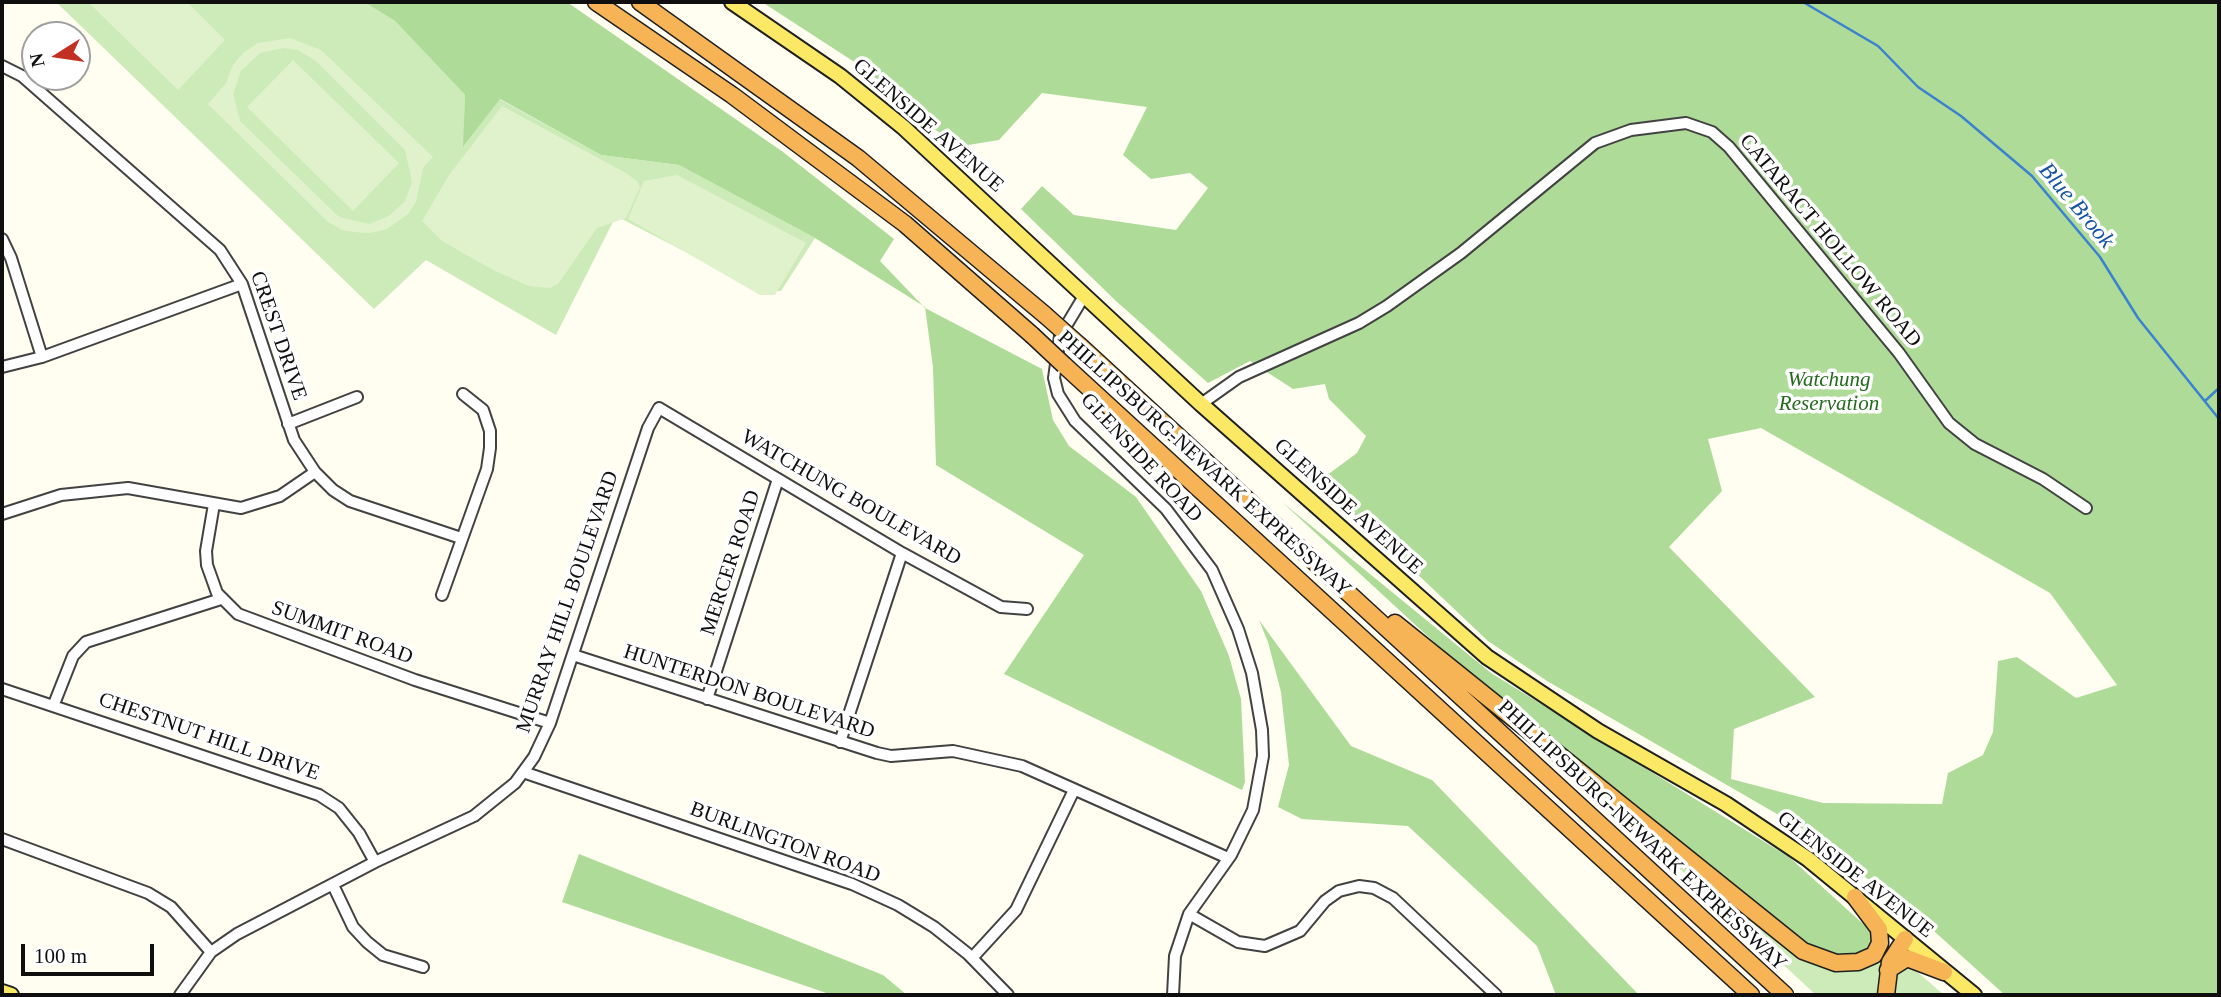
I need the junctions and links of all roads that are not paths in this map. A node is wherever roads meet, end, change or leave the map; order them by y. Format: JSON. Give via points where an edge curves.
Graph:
{"nodes":[{"id":1,"x":596,"y":2,"type":"edge"},
{"id":2,"x":640,"y":2,"type":"edge"},
{"id":3,"x":732,"y":2,"type":"edge"},
{"id":4,"x":2,"y":66,"type":"edge"},
{"id":5,"x":2,"y":239,"type":"edge"},
{"id":6,"x":242,"y":284,"type":"junction"},
{"id":7,"x":1084,"y":296,"type":"junction"},
{"id":8,"x":42,"y":357,"type":"junction"},
{"id":9,"x":2,"y":367,"type":"edge"},
{"id":10,"x":463,"y":394,"type":"dead end"},
{"id":11,"x":358,"y":397,"type":"dead end"},
{"id":12,"x":1201,"y":404,"type":"junction"},
{"id":13,"x":659,"y":408,"type":"joint"},
{"id":14,"x":288,"y":424,"type":"junction"},
{"id":15,"x":315,"y":472,"type":"junction"},
{"id":16,"x":778,"y":479,"type":"junction"},
{"id":17,"x":214,"y":504,"type":"junction"},
{"id":18,"x":2086,"y":508,"type":"dead end"},
{"id":19,"x":2,"y":514,"type":"edge"},
{"id":20,"x":461,"y":538,"type":"junction"},
{"id":21,"x":902,"y":553,"type":"junction"},
{"id":22,"x":1309,"y":555,"type":"junction"},
{"id":23,"x":442,"y":594,"type":"dead end"},
{"id":24,"x":221,"y":599,"type":"junction"},
{"id":25,"x":1027,"y":609,"type":"dead end"},
{"id":26,"x":573,"y":655,"type":"junction"},
{"id":27,"x":2,"y":689,"type":"edge"},
{"id":28,"x":707,"y":699,"type":"junction"},
{"id":29,"x":54,"y":704,"type":"junction"},
{"id":30,"x":550,"y":723,"type":"junction"},
{"id":31,"x":840,"y":742,"type":"junction"},
{"id":32,"x":523,"y":772,"type":"junction"},
{"id":33,"x":1074,"y":790,"type":"junction"},
{"id":34,"x":2,"y":839,"type":"edge"},
{"id":35,"x":1228,"y":858,"type":"junction"},
{"id":36,"x":375,"y":862,"type":"junction"},
{"id":37,"x":333,"y":885,"type":"junction"},
{"id":38,"x":1855,"y":897,"type":"junction"},
{"id":39,"x":1189,"y":914,"type":"junction"},
{"id":40,"x":1902,"y":936,"type":"junction"},
{"id":41,"x":211,"y":952,"type":"junction"},
{"id":42,"x":1874,"y":955,"type":"junction"},
{"id":43,"x":972,"y":958,"type":"junction"},
{"id":44,"x":423,"y":967,"type":"dead end"},
{"id":45,"x":1888,"y":970,"type":"junction"},
{"id":46,"x":1944,"y":972,"type":"junction"},
{"id":47,"x":2,"y":992,"type":"edge"},
{"id":48,"x":11,"y":995,"type":"edge"},
{"id":49,"x":180,"y":995,"type":"edge"},
{"id":50,"x":1008,"y":995,"type":"edge"},
{"id":51,"x":1173,"y":995,"type":"edge"},
{"id":52,"x":1496,"y":995,"type":"edge"},
{"id":53,"x":1751,"y":995,"type":"edge"},
{"id":54,"x":1784,"y":995,"type":"edge"},
{"id":55,"x":1886,"y":995,"type":"edge"},
{"id":56,"x":1974,"y":995,"type":"edge"}],
"edges":[{"from":1,"to":53,"type":"highway","name":"PHILLIPSBURG-NEWARK EXPRESSWAY","bridge":true,"via":[[732,95],[905,224],[1032,335]]},
{"from":2,"to":22,"type":"highway","name":"PHILLIPSBURG-NEWARK EXPRESSWAY","bridge":true,"via":[[858,158],[1045,315]]},
{"from":3,"to":7,"type":"main road","name":"GLENSIDE AVENUE","via":[[840,76],[903,127]]},
{"from":4,"to":6,"type":"street","name":"CREST DRIVE","via":[[22,76],[220,250]]},
{"from":5,"to":8,"type":"street"},
{"from":6,"to":8,"type":"street"},
{"from":6,"to":14,"type":"street","name":"CREST DRIVE"},
{"from":7,"to":12,"type":"main road","name":"GLENSIDE AVENUE"},
{"from":7,"to":35,"type":"street","name":"GLENSIDE ROAD","via":[[1060,336],[1054,378],[1058,394],[1075,421],[1147,488],[1193,542],[1226,598],[1252,673],[1262,730],[1260,786],[1244,834]]},
{"from":8,"to":9,"type":"street"},
{"from":10,"to":20,"type":"street","via":[[483,410],[490,431],[487,469]]},
{"from":11,"to":14,"type":"street"},
{"from":12,"to":18,"type":"street","name":"CATARACT HOLLOW ROAD","via":[[1239,377],[1387,306],[1461,253],[1595,143],[1631,130],[1686,123],[1712,132],[1729,147],[1899,353],[1949,423],[1975,444],[2043,479]]},
{"from":12,"to":38,"type":"main road","name":"GLENSIDE AVENUE","via":[[1487,657],[1598,731],[1726,804]]},
{"from":13,"to":16,"type":"street","name":"WATCHUNG BOULEVARD"},
{"from":13,"to":26,"type":"street","name":"MURRAY HILL BOULEVARD","via":[[648,428]]},
{"from":14,"to":15,"type":"street","name":"CREST DRIVE"},
{"from":15,"to":17,"type":"street","via":[[280,496],[257,504],[241,508]]},
{"from":15,"to":20,"type":"street","name":"CREST DRIVE","via":[[350,501]]},
{"from":16,"to":21,"type":"street","name":"WATCHUNG BOULEVARD"},
{"from":16,"to":28,"type":"street","name":"MERCER ROAD"},
{"from":17,"to":19,"type":"street","via":[[128,488],[61,495]]},
{"from":17,"to":24,"type":"street","via":[[206,558]]},
{"from":20,"to":23,"type":"street"},
{"from":21,"to":25,"type":"street","name":"WATCHUNG BOULEVARD","via":[[1001,607]]},
{"from":21,"to":31,"type":"street"},
{"from":22,"to":42,"type":"highway","via":[[1781,935],[1827,962],[1847,964]]},
{"from":22,"to":54,"type":"highway","name":"PHILLIPSBURG-NEWARK EXPRESSWAY"},
{"from":24,"to":29,"type":"street","via":[[86,642],[73,656]]},
{"from":24,"to":30,"type":"street","name":"SUMMIT ROAD","via":[[251,620]]},
{"from":26,"to":28,"type":"street","name":"HUNTERDON BOULEVARD"},
{"from":26,"to":30,"type":"street","name":"MURRAY HILL BOULEVARD"},
{"from":27,"to":29,"type":"street","name":"CHESTNUT HILL DRIVE"},
{"from":28,"to":31,"type":"street","name":"HUNTERDON BOULEVARD"},
{"from":29,"to":36,"type":"street","name":"CHESTNUT HILL DRIVE","via":[[319,795],[339,808]]},
{"from":30,"to":32,"type":"street","name":"MURRAY HILL BOULEVARD"},
{"from":31,"to":33,"type":"street","name":"HUNTERDON BOULEVARD","via":[[891,756],[953,751],[981,755],[1022,766]]},
{"from":32,"to":36,"type":"street","name":"MURRAY HILL BOULEVARD","via":[[474,816]]},
{"from":32,"to":43,"type":"street","name":"BURLINGTON ROAD","via":[[852,884],[898,905]]},
{"from":33,"to":35,"type":"street","name":"HUNTERDON BOULEVARD"},
{"from":33,"to":43,"type":"street","via":[[1016,910]]},
{"from":34,"to":41,"type":"street","via":[[148,892],[171,907]]},
{"from":35,"to":39,"type":"street","name":"GLENSIDE ROAD"},
{"from":36,"to":37,"type":"street","name":"MURRAY HILL BOULEVARD"},
{"from":37,"to":41,"type":"street","name":"MURRAY HILL BOULEVARD"},
{"from":37,"to":44,"type":"street","via":[[353,927],[367,942],[383,955]]},
{"from":38,"to":40,"type":"main road","name":"GLENSIDE AVENUE"},
{"from":38,"to":42,"type":"highway","via":[[1879,929],[1880,943]]},
{"from":39,"to":51,"type":"street","name":"GLENSIDE ROAD","via":[[1175,956]]},
{"from":39,"to":52,"type":"street","via":[[1238,942],[1265,946],[1300,932],[1339,891],[1374,888],[1393,898]]},
{"from":40,"to":42,"type":"highway"},
{"from":40,"to":45,"type":"highway"},
{"from":40,"to":46,"type":"main road","name":"GLENSIDE AVENUE"},
{"from":41,"to":49,"type":"street","name":"MURRAY HILL BOULEVARD"},
{"from":43,"to":50,"type":"street","name":"BURLINGTON ROAD"},
{"from":45,"to":46,"type":"highway","via":[[1907,958]]},
{"from":45,"to":55,"type":"highway"},
{"from":46,"to":56,"type":"main road","name":"GLENSIDE AVENUE"},
{"from":47,"to":48,"type":"main road"}]}
